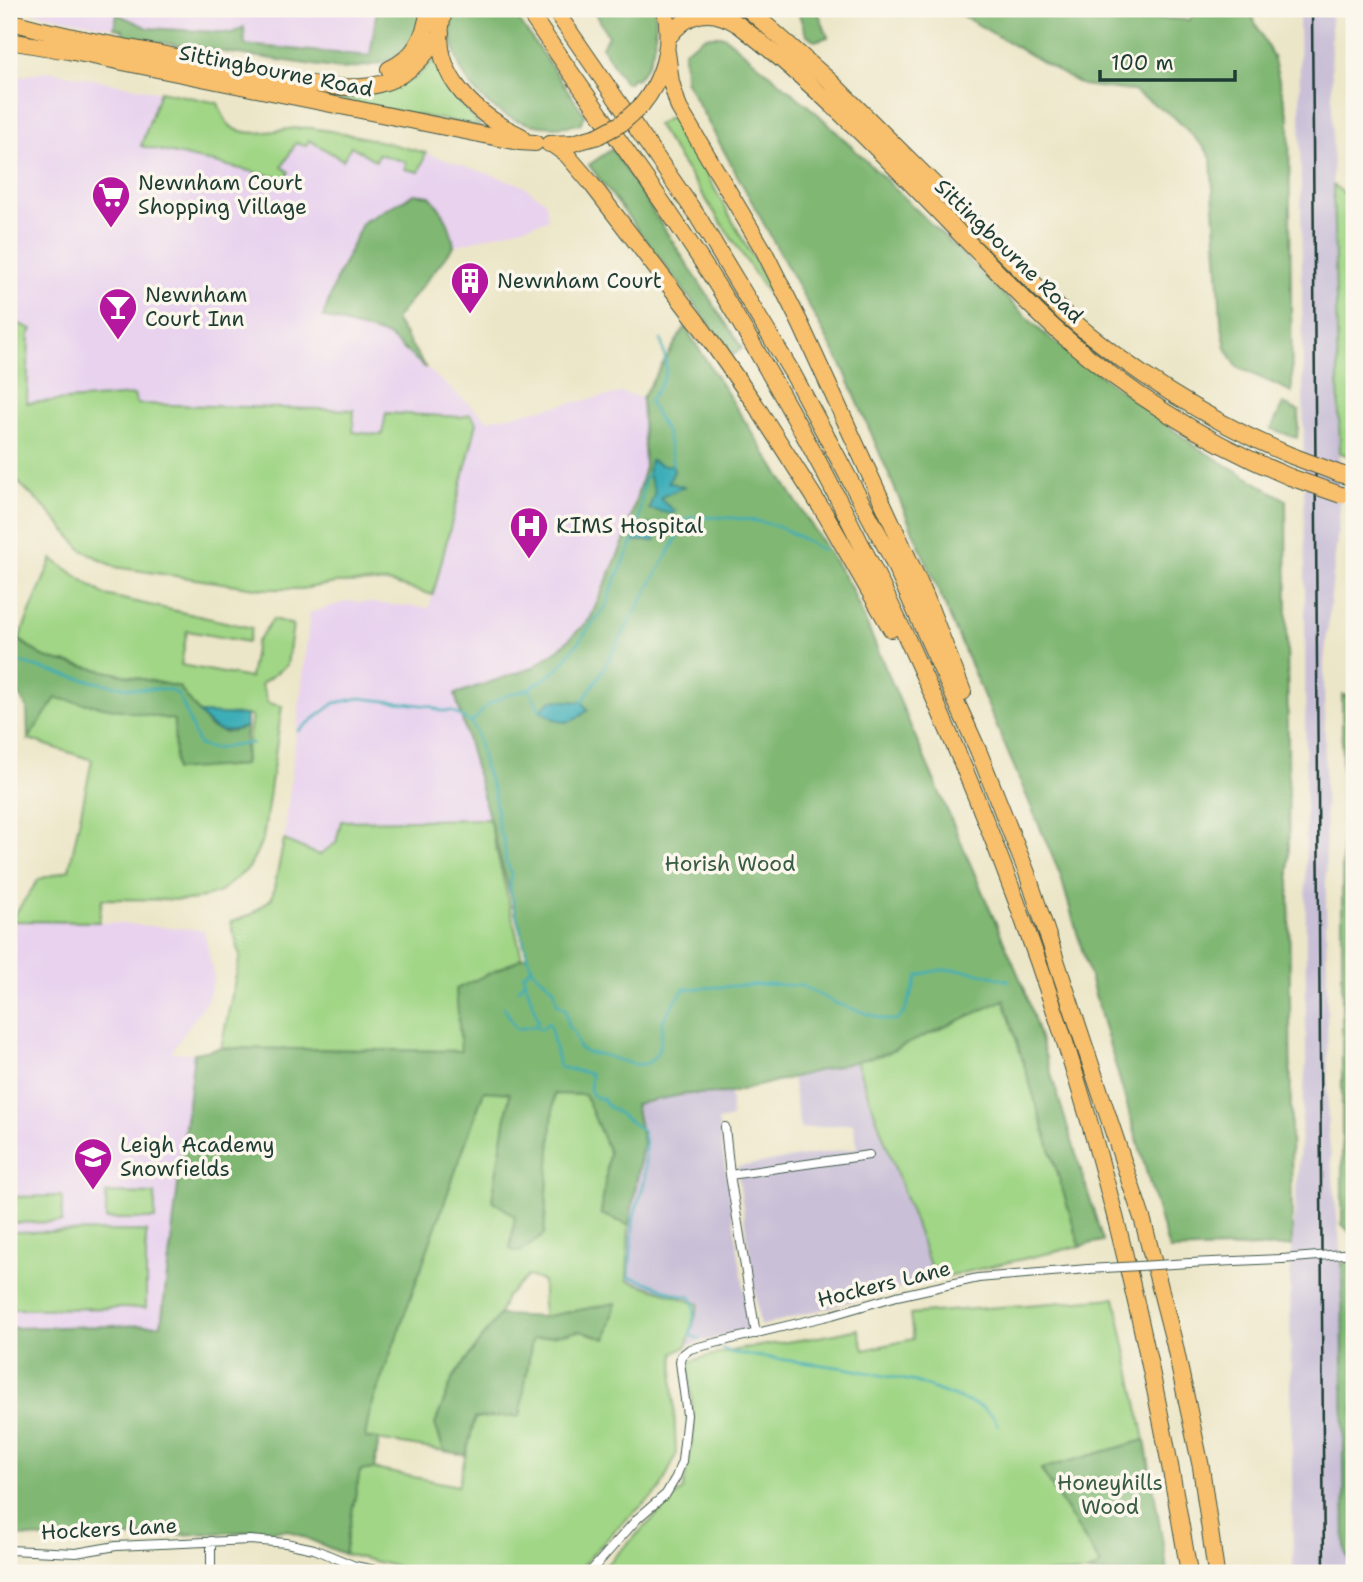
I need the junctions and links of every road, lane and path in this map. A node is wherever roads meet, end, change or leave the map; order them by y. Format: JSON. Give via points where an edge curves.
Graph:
{"nodes":[{"id":1,"x":527,"y":9,"type":"edge"},
{"id":2,"x":554,"y":9,"type":"edge"},
{"id":3,"x":664,"y":9,"type":"edge"},
{"id":4,"x":748,"y":9,"type":"edge"},
{"id":5,"x":439,"y":10,"type":"edge"},
{"id":6,"x":9,"y":21,"type":"edge"},
{"id":7,"x":441,"y":33,"type":"junction"},
{"id":8,"x":9,"y":41,"type":"edge"},
{"id":9,"x":667,"y":45,"type":"junction"},
{"id":10,"x":273,"y":76,"type":"junction"},
{"id":11,"x":534,"y":143,"type":"junction"},
{"id":12,"x":553,"y":145,"type":"junction"},
{"id":13,"x":1347,"y":476,"type":"edge"},
{"id":14,"x":1348,"y":497,"type":"edge"},
{"id":15,"x":923,"y":676,"type":"junction"},
{"id":16,"x":978,"y":750,"type":"junction"},
{"id":17,"x":725,"y":1127,"type":"dead end"},
{"id":18,"x":869,"y":1155,"type":"dead end"},
{"id":19,"x":730,"y":1175,"type":"junction"},
{"id":20,"x":1354,"y":1253,"type":"edge"},
{"id":21,"x":756,"y":1334,"type":"junction"},
{"id":22,"x":211,"y":1541,"type":"junction"},
{"id":23,"x":9,"y":1550,"type":"edge"},
{"id":24,"x":211,"y":1573,"type":"edge"},
{"id":25,"x":390,"y":1573,"type":"edge"},
{"id":26,"x":589,"y":1573,"type":"edge"},
{"id":27,"x":1189,"y":1573,"type":"edge"},
{"id":28,"x":1216,"y":1573,"type":"edge"}],
"edges":[{"from":1,"to":15,"type":"highway","via":[[734,312],[829,483]]},
{"from":2,"to":16,"type":"highway","via":[[698,216],[793,374],[890,555]]},
{"from":3,"to":9,"type":"highway"},
{"from":4,"to":13,"type":"highway","name":"Sittingbourne Road","bridge":true,"via":[[830,81],[1090,336],[1171,394],[1234,429]]},
{"from":5,"to":7,"type":"highway"},
{"from":5,"to":10,"type":"highway","via":[[418,45],[393,68],[350,78],[305,73]]},
{"from":6,"to":10,"type":"highway","name":"Sittingbourne Road"},
{"from":7,"to":10,"type":"highway","name":"Sittingbourne Road","via":[[416,66],[375,85],[351,87]]},
{"from":7,"to":11,"type":"highway","via":[[450,74],[465,97],[499,125]]},
{"from":8,"to":11,"type":"highway","name":"Sittingbourne Road"},
{"from":9,"to":12,"type":"highway","name":"Sittingbourne Road","bridge":true,"via":[[659,77],[641,106],[622,123],[598,136]]},
{"from":9,"to":14,"type":"highway","name":"Sittingbourne Road","bridge":true,"via":[[683,21],[702,14],[725,17],[739,25],[842,115],[1031,306],[1084,353],[1199,433],[1290,477]]},
{"from":9,"to":16,"type":"highway","via":[[679,108],[783,287],[925,595],[965,696]]},
{"from":11,"to":12,"type":"highway","name":"Sittingbourne Road"},
{"from":12,"to":15,"type":"highway","via":[[572,159],[735,374]]},
{"from":15,"to":27,"type":"highway","via":[[1004,867],[1090,1124],[1147,1349]]},
{"from":16,"to":28,"type":"highway","via":[[1027,873],[1143,1221],[1201,1467]]},
{"from":17,"to":19,"type":"street"},
{"from":18,"to":19,"type":"street"},
{"from":19,"to":21,"type":"street"},
{"from":20,"to":21,"type":"street","name":"Hockers Lane","bridge":true,"via":[[978,1278]]},
{"from":21,"to":26,"type":"street","name":"Hockers Lane","via":[[690,1349],[681,1356],[687,1415],[676,1477],[666,1494]]},
{"from":22,"to":23,"type":"street","name":"Hockers Lane","via":[[76,1553]]},
{"from":22,"to":24,"type":"street"},
{"from":22,"to":25,"type":"street","name":"Hockers Lane","via":[[286,1543]]}]}
